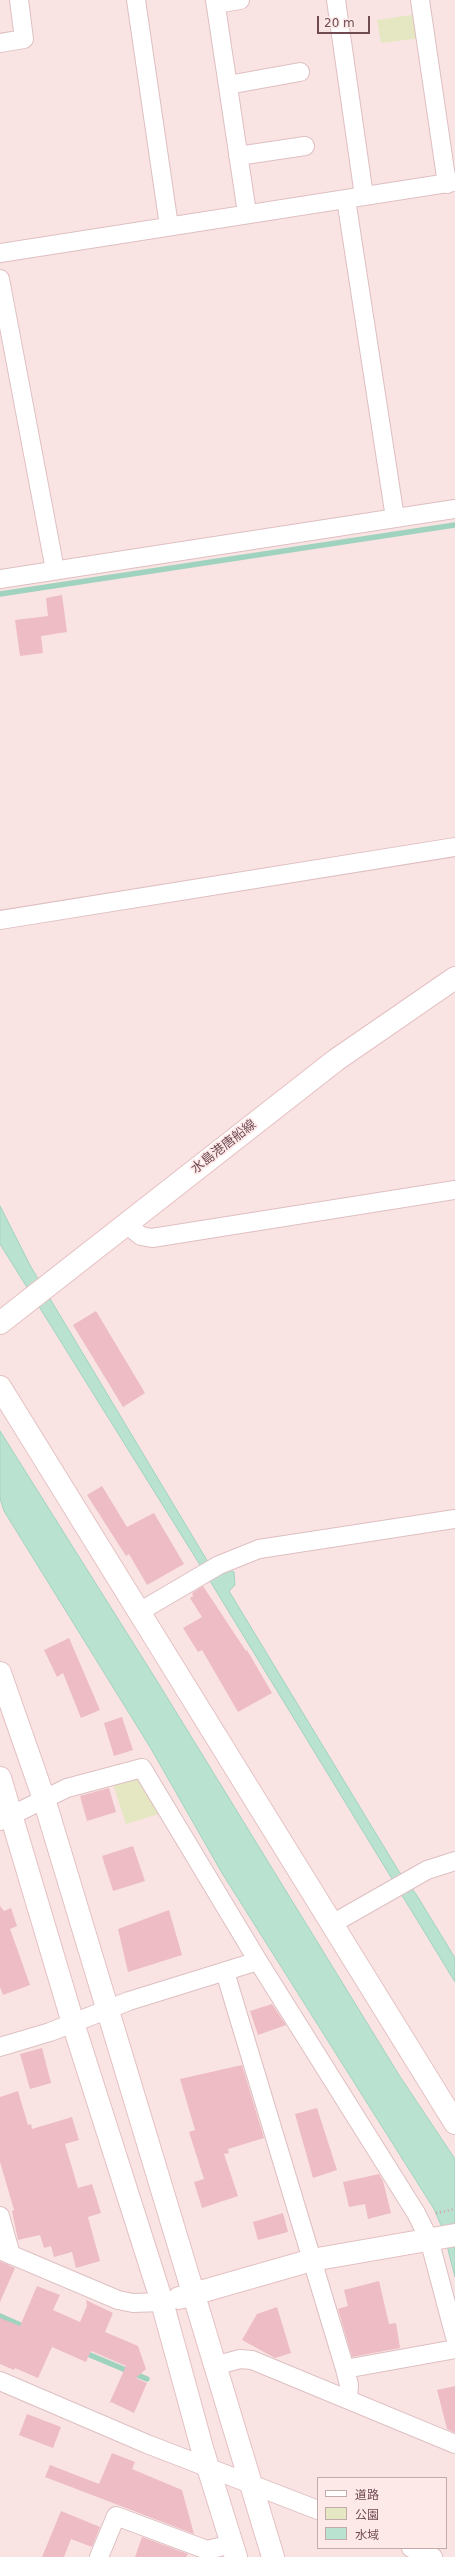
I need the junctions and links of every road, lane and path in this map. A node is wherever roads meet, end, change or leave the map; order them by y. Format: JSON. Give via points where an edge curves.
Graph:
{"nodes":[{"id":1,"x":19,"y":0,"type":"edge"},
{"id":2,"x":136,"y":0,"type":"edge"},
{"id":3,"x":240,"y":0,"type":"edge"},
{"id":4,"x":336,"y":0,"type":"edge"},
{"id":5,"x":420,"y":0,"type":"edge"},
{"id":6,"x":215,"y":2,"type":"edge"},
{"id":7,"x":0,"y":43,"type":"edge"},
{"id":8,"x":300,"y":72,"type":"dead end"},
{"id":9,"x":228,"y":84,"type":"junction"},
{"id":10,"x":305,"y":146,"type":"dead end"},
{"id":11,"x":238,"y":156,"type":"junction"},
{"id":12,"x":451,"y":183,"type":"edge"},
{"id":13,"x":364,"y":196,"type":"junction"},
{"id":14,"x":346,"y":199,"type":"junction"},
{"id":15,"x":248,"y":213,"type":"junction"},
{"id":16,"x":169,"y":226,"type":"junction"},
{"id":17,"x":0,"y":253,"type":"edge"},
{"id":18,"x":0,"y":279,"type":"edge"},
{"id":19,"x":455,"y":509,"type":"edge"},
{"id":20,"x":395,"y":518,"type":"junction"},
{"id":21,"x":55,"y":570,"type":"junction"},
{"id":22,"x":0,"y":579,"type":"edge"},
{"id":23,"x":455,"y":847,"type":"edge"},
{"id":24,"x":0,"y":920,"type":"edge"},
{"id":25,"x":455,"y":978,"type":"edge"},
{"id":26,"x":455,"y":1190,"type":"edge"},
{"id":27,"x":126,"y":1224,"type":"junction"},
{"id":28,"x":0,"y":1323,"type":"edge"},
{"id":29,"x":0,"y":1386,"type":"edge"},
{"id":30,"x":455,"y":1519,"type":"edge"},
{"id":31,"x":139,"y":1612,"type":"junction"},
{"id":32,"x":0,"y":1673,"type":"edge"},
{"id":33,"x":0,"y":1778,"type":"edge"},
{"id":34,"x":44,"y":1799,"type":"junction"},
{"id":35,"x":5,"y":1818,"type":"edge"},
{"id":36,"x":455,"y":1861,"type":"edge"},
{"id":37,"x":332,"y":1924,"type":"junction"},
{"id":38,"x":258,"y":1961,"type":"junction"},
{"id":39,"x":225,"y":1972,"type":"junction"},
{"id":40,"x":108,"y":2010,"type":"junction"},
{"id":41,"x":73,"y":2023,"type":"junction"},
{"id":42,"x":0,"y":2047,"type":"edge"},
{"id":43,"x":455,"y":2123,"type":"edge"},
{"id":44,"x":455,"y":2209,"type":"edge"},
{"id":45,"x":432,"y":2213,"type":"dead end"},
{"id":46,"x":0,"y":2216,"type":"edge"},
{"id":47,"x":440,"y":2238,"type":"edge"},
{"id":48,"x":6,"y":2252,"type":"edge"},
{"id":49,"x":312,"y":2260,"type":"junction"},
{"id":50,"x":192,"y":2294,"type":"junction"},
{"id":51,"x":162,"y":2302,"type":"junction"},
{"id":52,"x":455,"y":2337,"type":"edge"},
{"id":53,"x":455,"y":2349,"type":"edge"},
{"id":54,"x":214,"y":2366,"type":"junction"},
{"id":55,"x":345,"y":2369,"type":"junction"},
{"id":56,"x":0,"y":2381,"type":"edge"},
{"id":57,"x":348,"y":2398,"type":"junction"},
{"id":58,"x":455,"y":2444,"type":"edge"},
{"id":59,"x":208,"y":2466,"type":"junction"},
{"id":60,"x":250,"y":2484,"type":"junction"},
{"id":61,"x":317,"y":2510,"type":"edge"},
{"id":62,"x":413,"y":2549,"type":"edge"},
{"id":63,"x":234,"y":2551,"type":"edge"},
{"id":64,"x":99,"y":2557,"type":"edge"},
{"id":65,"x":273,"y":2557,"type":"edge"},
{"id":66,"x":433,"y":2557,"type":"edge"}],
"edges":[{"from":1,"to":7,"type":"street","via":[[24,39]]},
{"from":2,"to":16,"type":"street"},
{"from":3,"to":6,"type":"street"},
{"from":4,"to":13,"type":"street"},
{"from":5,"to":12,"type":"street"},
{"from":6,"to":9,"type":"street"},
{"from":8,"to":9,"type":"street"},
{"from":9,"to":11,"type":"street"},
{"from":10,"to":11,"type":"street"},
{"from":11,"to":15,"type":"street"},
{"from":12,"to":13,"type":"street"},
{"from":13,"to":14,"type":"street"},
{"from":14,"to":15,"type":"street"},
{"from":14,"to":20,"type":"street"},
{"from":15,"to":16,"type":"street"},
{"from":16,"to":17,"type":"street"},
{"from":18,"to":21,"type":"street"},
{"from":19,"to":20,"type":"street"},
{"from":20,"to":21,"type":"street"},
{"from":21,"to":22,"type":"street"},
{"from":23,"to":24,"type":"street"},
{"from":25,"to":27,"type":"street","name":"水島港唐船線","via":[[336,1060]]},
{"from":26,"to":27,"type":"street","via":[[152,1238],[141,1236]]},
{"from":27,"to":28,"type":"street","name":"水島港唐船線"},
{"from":29,"to":31,"type":"street"},
{"from":30,"to":31,"type":"street","via":[[259,1549],[212,1570]]},
{"from":31,"to":37,"type":"street"},
{"from":32,"to":34,"type":"street"},
{"from":33,"to":35,"type":"street"},
{"from":34,"to":35,"type":"street"},
{"from":34,"to":38,"type":"street","via":[[67,1788],[142,1768]]},
{"from":34,"to":40,"type":"street"},
{"from":35,"to":41,"type":"street"},
{"from":36,"to":37,"type":"street","via":[[444,1862],[402,1883]]},
{"from":37,"to":43,"type":"street"},
{"from":38,"to":39,"type":"street"},
{"from":38,"to":47,"type":"street","via":[[416,2213]]},
{"from":39,"to":40,"type":"street"},
{"from":39,"to":49,"type":"street"},
{"from":40,"to":41,"type":"street"},
{"from":40,"to":50,"type":"street"},
{"from":41,"to":42,"type":"street"},
{"from":41,"to":51,"type":"street"},
{"from":44,"to":45,"type":"path"},
{"from":46,"to":48,"type":"street"},
{"from":47,"to":49,"type":"street"},
{"from":47,"to":52,"type":"street"},
{"from":48,"to":51,"type":"street","via":[[118,2300],[133,2303]]},
{"from":49,"to":50,"type":"street"},
{"from":49,"to":55,"type":"street"},
{"from":50,"to":51,"type":"street"},
{"from":50,"to":54,"type":"street"},
{"from":51,"to":59,"type":"street"},
{"from":53,"to":55,"type":"street"},
{"from":54,"to":57,"type":"street","via":[[240,2359],[252,2360]]},
{"from":54,"to":60,"type":"street"},
{"from":55,"to":57,"type":"street","via":[[349,2385]]},
{"from":56,"to":59,"type":"street","via":[[147,2444]]},
{"from":57,"to":58,"type":"street"},
{"from":59,"to":60,"type":"street"},
{"from":59,"to":63,"type":"street"},
{"from":60,"to":61,"type":"street"},
{"from":60,"to":65,"type":"street"},
{"from":62,"to":66,"type":"street"},
{"from":63,"to":64,"type":"street","via":[[207,2550],[116,2516]]}]}
